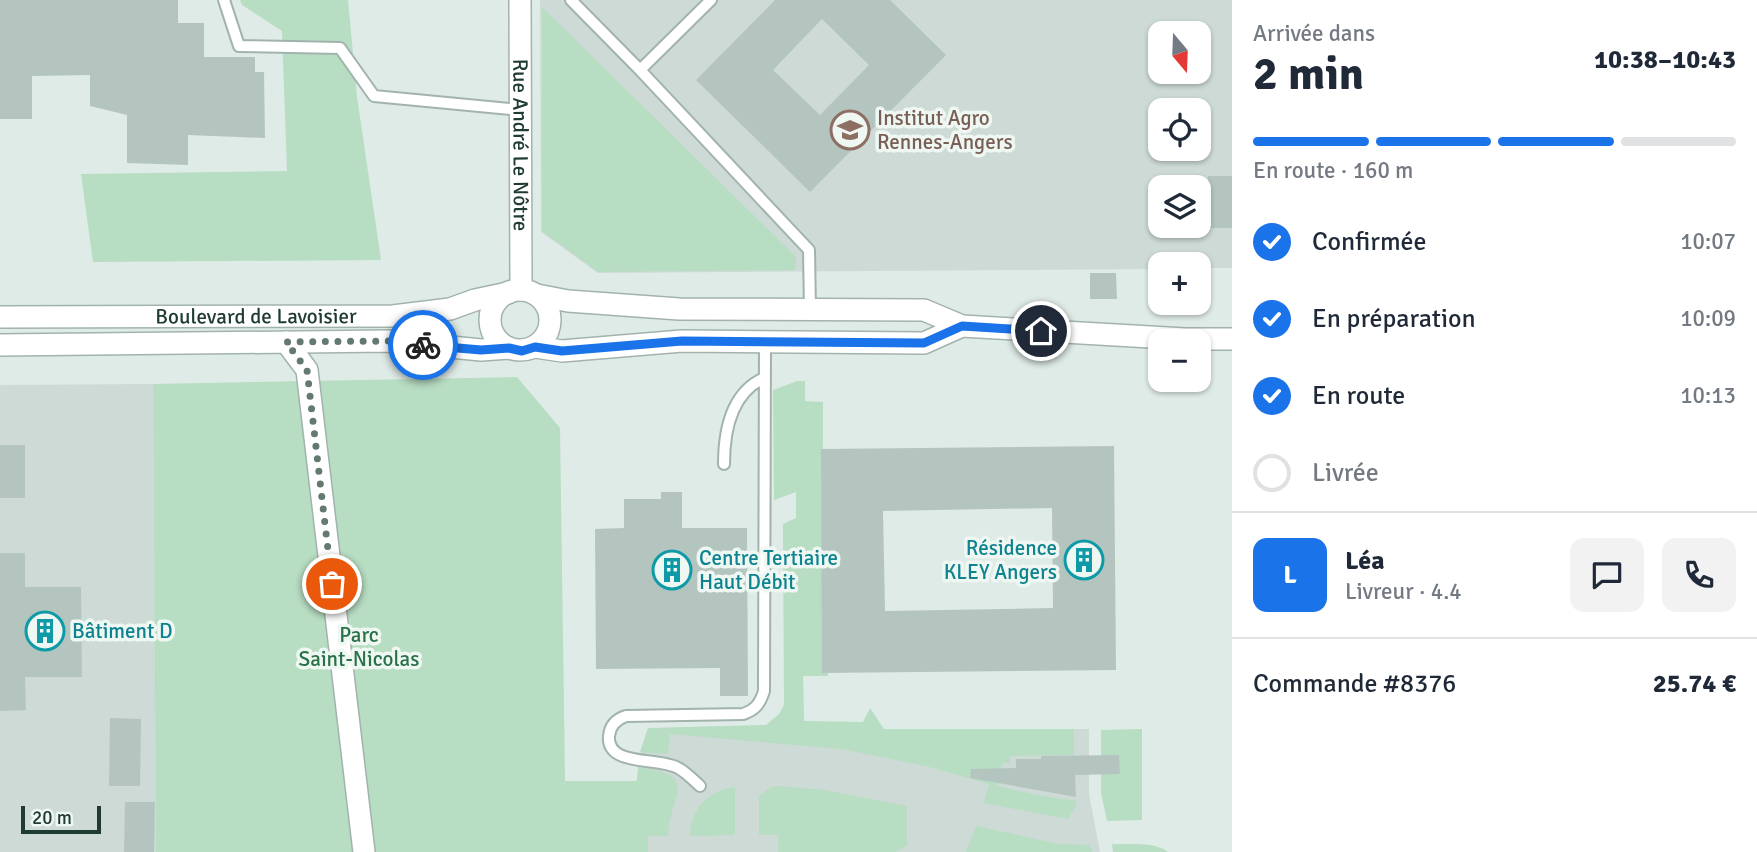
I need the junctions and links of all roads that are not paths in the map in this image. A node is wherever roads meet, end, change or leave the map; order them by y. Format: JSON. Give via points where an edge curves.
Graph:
{"nodes":[{"id":1,"x":223,"y":0,"type":"edge"},
{"id":2,"x":520,"y":0,"type":"edge"},
{"id":3,"x":571,"y":0,"type":"edge"},
{"id":4,"x":711,"y":0,"type":"edge"},
{"id":5,"x":640,"y":70,"type":"junction"},
{"id":6,"x":521,"y":110,"type":"junction"},
{"id":7,"x":522,"y":293,"type":"junction"},
{"id":8,"x":810,"y":311,"type":"junction"},
{"id":9,"x":0,"y":317,"type":"edge"},
{"id":10,"x":962,"y":326,"type":"junction"},
{"id":11,"x":1232,"y":339,"type":"edge"},
{"id":12,"x":765,"y":341,"type":"junction"},
{"id":13,"x":286,"y":342,"type":"junction"},
{"id":14,"x":0,"y":345,"type":"edge"},
{"id":15,"x":535,"y":347,"type":"junction"},
{"id":16,"x":509,"y":348,"type":"junction"},
{"id":17,"x":764,"y":378,"type":"junction"},
{"id":18,"x":724,"y":464,"type":"dead end"},
{"id":19,"x":700,"y":786,"type":"dead end"},
{"id":20,"x":364,"y":852,"type":"edge"}],
"edges":[{"from":1,"to":6,"type":"lane","via":[[239,46],[340,48],[373,96]]},
{"from":2,"to":6,"type":"street","name":"Rue André Le Nôtre"},
{"from":3,"to":5,"type":"lane"},
{"from":4,"to":5,"type":"lane"},
{"from":5,"to":8,"type":"lane","via":[[809,250]]},
{"from":6,"to":7,"type":"street","name":"Rue André Le Nôtre"},
{"from":7,"to":8,"type":"street","name":"Boulevard de Lavoisier","via":[[680,309]]},
{"from":7,"to":9,"type":"street","name":"Boulevard de Lavoisier","via":[[393,316]]},
{"from":7,"to":15,"type":"street","via":[[549,309],[548,334]]},
{"from":7,"to":16,"type":"street","via":[[494,306],[490,324],[498,341]]},
{"from":8,"to":10,"type":"street","name":"Boulevard de Lavoisier","via":[[924,310]]},
{"from":10,"to":11,"type":"street","name":"Boulevard de Lavoisier"},
{"from":10,"to":12,"type":"street","name":"Boulevard de Lavoisier","via":[[924,343]]},
{"from":12,"to":15,"type":"street","name":"Boulevard de Lavoisier","via":[[682,341],[562,351]]},
{"from":12,"to":17,"type":"lane"},
{"from":13,"to":14,"type":"street","name":"Boulevard de Lavoisier"},
{"from":13,"to":16,"type":"street","name":"Boulevard de Lavoisier","via":[[389,341]]},
{"from":13,"to":20,"type":"street","via":[[307,370]]},
{"from":15,"to":16,"type":"street"},
{"from":17,"to":18,"type":"lane","via":[[746,389],[734,407]]},
{"from":17,"to":19,"type":"lane","via":[[762,699],[743,714],[626,716],[614,723],[609,735],[618,755],[678,767]]}]}
